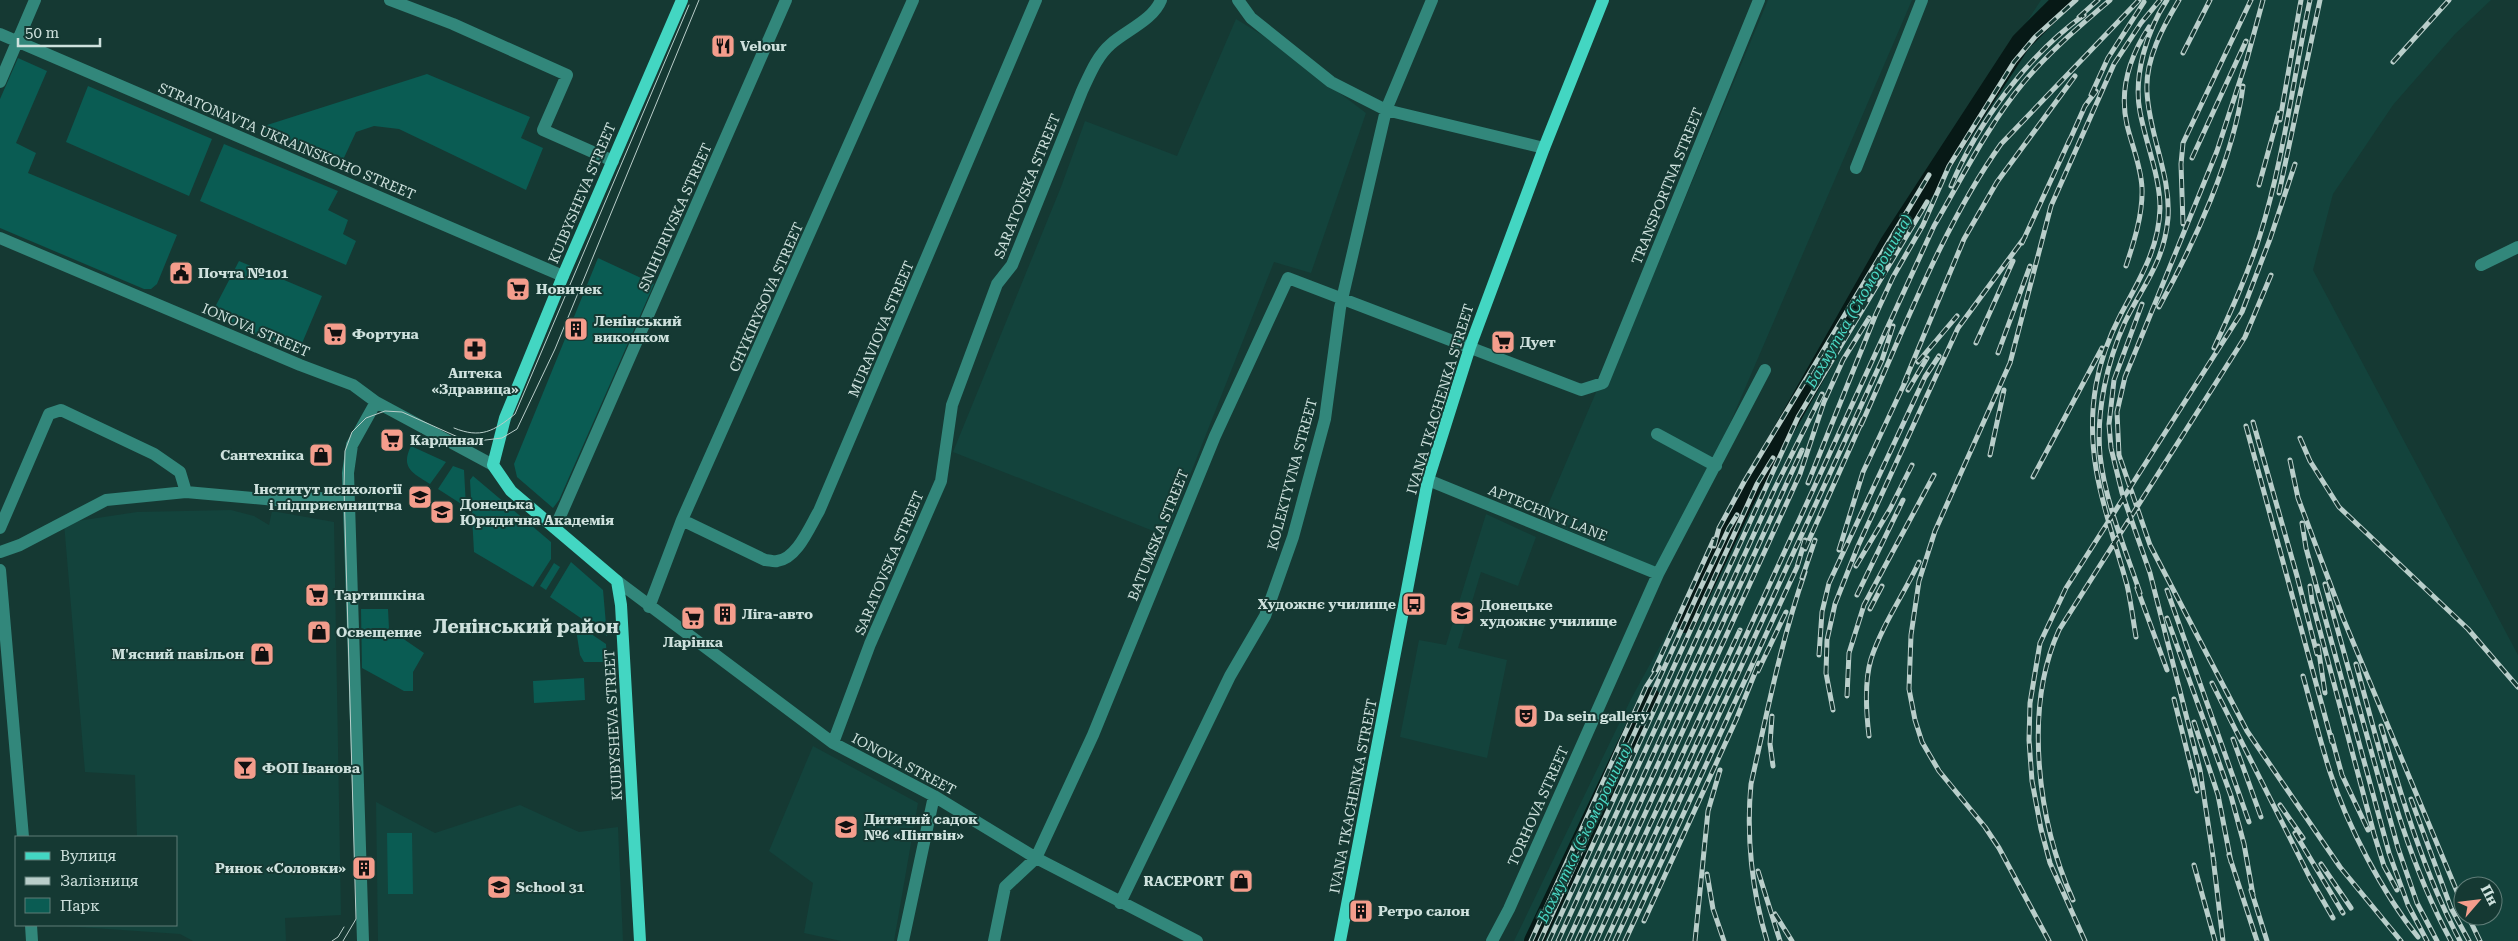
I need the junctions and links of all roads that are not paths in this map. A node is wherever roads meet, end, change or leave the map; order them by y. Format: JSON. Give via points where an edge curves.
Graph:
{"nodes":[{"id":1,"x":35,"y":0,"type":"edge"},
{"id":2,"x":390,"y":0,"type":"edge"},
{"id":3,"x":682,"y":0,"type":"edge"},
{"id":4,"x":786,"y":0,"type":"edge"},
{"id":5,"x":913,"y":0,"type":"edge"},
{"id":6,"x":1036,"y":0,"type":"edge"},
{"id":7,"x":1160,"y":0,"type":"edge"},
{"id":8,"x":1238,"y":0,"type":"edge"},
{"id":9,"x":1432,"y":0,"type":"edge"},
{"id":10,"x":1603,"y":0,"type":"edge"},
{"id":11,"x":1759,"y":0,"type":"edge"},
{"id":12,"x":1922,"y":0,"type":"edge"},
{"id":13,"x":0,"y":34,"type":"edge"},
{"id":14,"x":17,"y":42,"type":"junction"},
{"id":15,"x":0,"y":82,"type":"edge"},
{"id":16,"x":1386,"y":110,"type":"junction"},
{"id":17,"x":1544,"y":148,"type":"junction"},
{"id":18,"x":613,"y":161,"type":"junction"},
{"id":19,"x":1856,"y":168,"type":"dead end"},
{"id":20,"x":0,"y":238,"type":"edge"},
{"id":21,"x":2518,"y":247,"type":"edge"},
{"id":22,"x":2481,"y":265,"type":"dead end"},
{"id":23,"x":563,"y":276,"type":"junction"},
{"id":24,"x":1342,"y":299,"type":"junction"},
{"id":25,"x":1470,"y":347,"type":"junction"},
{"id":26,"x":1765,"y":370,"type":"dead end"},
{"id":27,"x":376,"y":402,"type":"junction"},
{"id":28,"x":1657,"y":434,"type":"dead end"},
{"id":29,"x":493,"y":465,"type":"junction"},
{"id":30,"x":1716,"y":466,"type":"junction"},
{"id":31,"x":1428,"y":480,"type":"junction"},
{"id":32,"x":186,"y":492,"type":"junction"},
{"id":33,"x":348,"y":493,"type":"junction"},
{"id":34,"x":682,"y":520,"type":"junction"},
{"id":35,"x":0,"y":528,"type":"edge"},
{"id":36,"x":555,"y":528,"type":"junction"},
{"id":37,"x":0,"y":552,"type":"edge"},
{"id":38,"x":0,"y":570,"type":"edge"},
{"id":39,"x":1658,"y":574,"type":"junction"},
{"id":40,"x":617,"y":581,"type":"junction"},
{"id":41,"x":649,"y":607,"type":"junction"},
{"id":42,"x":833,"y":743,"type":"junction"},
{"id":43,"x":934,"y":796,"type":"junction"},
{"id":44,"x":23,"y":836,"type":"edge"},
{"id":45,"x":1036,"y":858,"type":"junction"},
{"id":46,"x":1120,"y":903,"type":"junction"},
{"id":47,"x":31,"y":926,"type":"edge"},
{"id":48,"x":32,"y":941,"type":"edge"},
{"id":49,"x":363,"y":941,"type":"edge"},
{"id":50,"x":640,"y":941,"type":"edge"},
{"id":51,"x":902,"y":941,"type":"edge"},
{"id":52,"x":994,"y":941,"type":"edge"},
{"id":53,"x":1197,"y":941,"type":"edge"},
{"id":54,"x":1340,"y":941,"type":"edge"},
{"id":55,"x":1492,"y":941,"type":"edge"}],
"edges":[{"from":1,"to":14,"type":"street"},
{"from":2,"to":18,"type":"street","via":[[454,24],[567,75],[543,130]]},
{"from":3,"to":18,"type":"main road","name":"KUIBYSHEVA STREET"},
{"from":4,"to":36,"type":"street","name":"SNIHURIVSKA STREET"},
{"from":5,"to":34,"type":"street","name":"CHYKIRYSOVA STREET"},
{"from":6,"to":34,"type":"street","name":"MURAVIOVA STREET","via":[[826,493],[791,555],[778,561],[765,560]]},
{"from":7,"to":42,"type":"street","name":"SARATOVSKA STREET","via":[[1157,10],[1110,45],[1096,63],[1012,265],[997,284],[952,405],[941,481],[870,644]]},
{"from":8,"to":16,"type":"street","via":[[1251,18],[1331,82]]},
{"from":9,"to":16,"type":"street","name":"KOLEKTYVNA STREET"},
{"from":10,"to":17,"type":"main road","name":"IVANA TKACHENKA STREET"},
{"from":11,"to":25,"type":"street","name":"TRANSPORTNA STREET","via":[[1603,383],[1581,390]]},
{"from":12,"to":19,"type":"street"},
{"from":13,"to":14,"type":"street","name":"STRATONAVTA UKRAINSKOHO STREET"},
{"from":14,"to":15,"type":"street"},
{"from":14,"to":23,"type":"street","name":"STRATONAVTA UKRAINSKOHO STREET"},
{"from":16,"to":17,"type":"street"},
{"from":16,"to":24,"type":"street","name":"KOLEKTYVNA STREET"},
{"from":17,"to":25,"type":"main road","name":"IVANA TKACHENKA STREET"},
{"from":18,"to":23,"type":"main road","name":"KUIBYSHEVA STREET"},
{"from":20,"to":27,"type":"street","name":"IONOVA STREET","via":[[353,385]]},
{"from":21,"to":22,"type":"street"},
{"from":23,"to":29,"type":"main road","name":"KUIBYSHEVA STREET","via":[[505,418]]},
{"from":24,"to":25,"type":"street"},
{"from":24,"to":45,"type":"street","name":"BATUMSKA STREET","via":[[1288,278],[1215,436],[1093,735]]},
{"from":24,"to":46,"type":"street","name":"KOLEKTYVNA STREET","via":[[1325,419],[1293,537],[1265,616],[1230,676]]},
{"from":25,"to":31,"type":"main road","name":"IVANA TKACHENKA STREET"},
{"from":26,"to":30,"type":"street","name":"TORHOVA STREET"},
{"from":27,"to":29,"type":"street","name":"IONOVA STREET"},
{"from":27,"to":33,"type":"street","via":[[352,445]]},
{"from":28,"to":30,"type":"street"},
{"from":29,"to":36,"type":"main road","via":[[511,491]]},
{"from":30,"to":39,"type":"street","name":"TORHOVA STREET"},
{"from":31,"to":39,"type":"street","name":"APTECHNYI LANE"},
{"from":31,"to":54,"type":"main road","name":"IVANA TKACHENKA STREET"},
{"from":32,"to":33,"type":"street","via":[[276,500],[328,498]]},
{"from":32,"to":35,"type":"street","via":[[180,472],[154,454],[61,410],[49,414]]},
{"from":32,"to":37,"type":"street","via":[[106,500],[20,545]]},
{"from":33,"to":49,"type":"street"},
{"from":34,"to":41,"type":"street","name":"CHYKIRYSOVA STREET"},
{"from":36,"to":40,"type":"main road"},
{"from":38,"to":44,"type":"street"},
{"from":39,"to":55,"type":"street","name":"TORHOVA STREET"},
{"from":40,"to":41,"type":"street","name":"IONOVA STREET"},
{"from":40,"to":50,"type":"main road","name":"KUIBYSHEVA STREET"},
{"from":41,"to":42,"type":"street","name":"IONOVA STREET"},
{"from":42,"to":43,"type":"street","name":"IONOVA STREET"},
{"from":43,"to":45,"type":"street","name":"IONOVA STREET"},
{"from":43,"to":51,"type":"street"},
{"from":45,"to":46,"type":"street","name":"IONOVA STREET"},
{"from":45,"to":52,"type":"street","via":[[1004,887]]},
{"from":46,"to":53,"type":"street","name":"IONOVA STREET"},
{"from":47,"to":48,"type":"street"}]}
